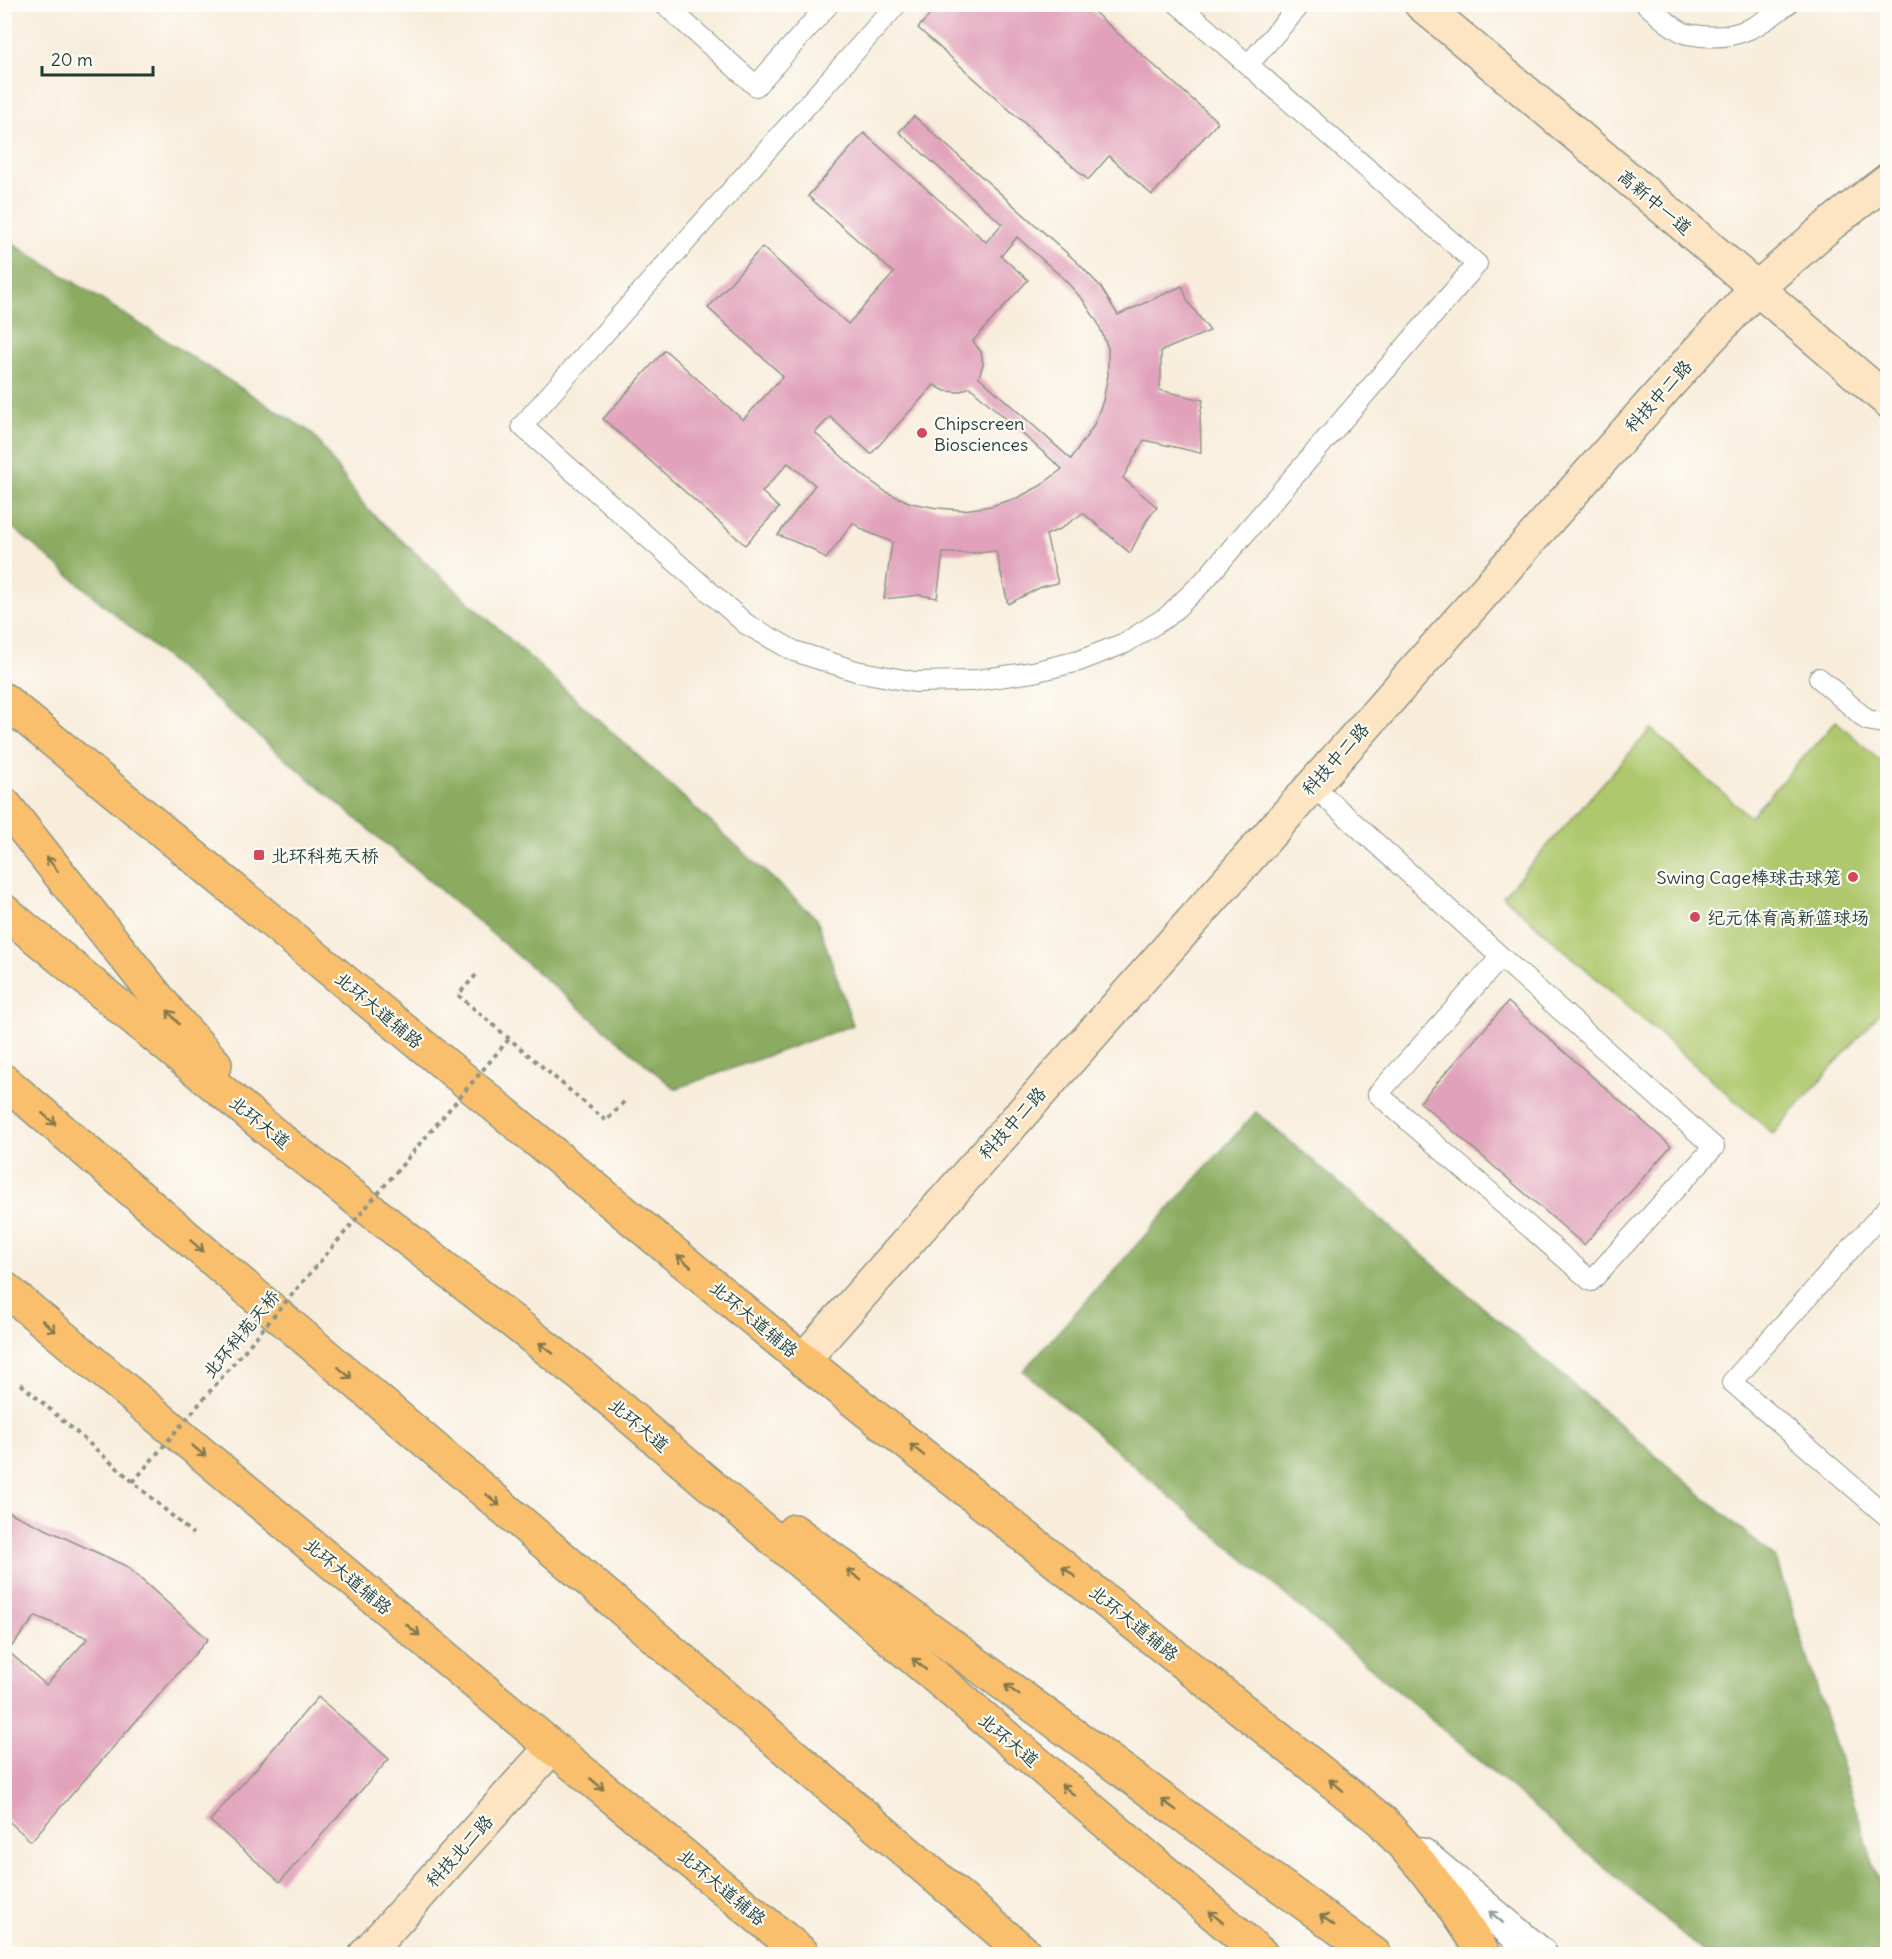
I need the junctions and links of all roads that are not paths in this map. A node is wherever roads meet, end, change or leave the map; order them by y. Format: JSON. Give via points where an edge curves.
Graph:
{"nodes":[{"id":1,"x":664,"y":4,"type":"edge"},
{"id":2,"x":829,"y":4,"type":"edge"},
{"id":3,"x":897,"y":4,"type":"edge"},
{"id":4,"x":1178,"y":4,"type":"edge"},
{"id":5,"x":1301,"y":4,"type":"edge"},
{"id":6,"x":1421,"y":4,"type":"edge"},
{"id":7,"x":1646,"y":4,"type":"edge"},
{"id":8,"x":1788,"y":4,"type":"edge"},
{"id":9,"x":1248,"y":65,"type":"junction"},
{"id":10,"x":1887,"y":180,"type":"edge"},
{"id":11,"x":1756,"y":289,"type":"junction"},
{"id":12,"x":1887,"y":401,"type":"edge"},
{"id":13,"x":1820,"y":678,"type":"dead end"},
{"id":14,"x":4,"y":700,"type":"edge"},
{"id":15,"x":1887,"y":724,"type":"edge"},
{"id":16,"x":1312,"y":785,"type":"junction"},
{"id":17,"x":4,"y":804,"type":"edge"},
{"id":18,"x":4,"y":911,"type":"edge"},
{"id":19,"x":1501,"y":957,"type":"junction"},
{"id":20,"x":4,"y":1081,"type":"edge"},
{"id":21,"x":281,"y":1140,"type":"junction"},
{"id":22,"x":1887,"y":1208,"type":"edge"},
{"id":23,"x":4,"y":1288,"type":"edge"},
{"id":24,"x":803,"y":1360,"type":"junction"},
{"id":25,"x":580,"y":1375,"type":"junction"},
{"id":26,"x":1887,"y":1517,"type":"edge"},
{"id":27,"x":552,"y":1747,"type":"junction"},
{"id":28,"x":1382,"y":1821,"type":"junction"},
{"id":29,"x":366,"y":1954,"type":"edge"},
{"id":30,"x":804,"y":1954,"type":"edge"},
{"id":31,"x":1026,"y":1954,"type":"edge"},
{"id":32,"x":1261,"y":1954,"type":"edge"},
{"id":33,"x":1374,"y":1954,"type":"edge"},
{"id":34,"x":1484,"y":1954,"type":"edge"},
{"id":35,"x":1540,"y":1954,"type":"edge"}],
"edges":[{"from":1,"to":2,"type":"lane","via":[[756,86]]},
{"from":3,"to":9,"type":"lane","via":[[522,426],[746,624],[794,651],[856,672],[915,682],[971,681],[1033,672],[1078,661],[1125,643],[1168,616],[1203,582],[1477,264]]},
{"from":4,"to":9,"type":"lane"},
{"from":5,"to":9,"type":"lane"},
{"from":6,"to":11,"type":"main road","name":"高新中一道"},
{"from":7,"to":8,"type":"lane","via":[[1685,34],[1712,37],[1736,35],[1757,26]]},
{"from":10,"to":11,"type":"main road","name":"科技中二路"},
{"from":11,"to":12,"type":"main road","name":"高新中一道"},
{"from":11,"to":16,"type":"main road","name":"科技中二路"},
{"from":13,"to":15,"type":"lane","via":[[1867,720]]},
{"from":24,"to":14,"type":"main road","name":"北环大道辅路","one_way":true},
{"from":16,"to":19,"type":"lane"},
{"from":16,"to":24,"type":"main road","name":"科技中二路"},
{"from":21,"to":17,"type":"main road","one_way":true,"via":[[172,1016]]},
{"from":18,"to":21,"type":"main road","name":"北环大道"},
{"from":19,"to":19,"type":"lane","via":[[1714,1147],[1591,1281],[1378,1094]]},
{"from":20,"to":31,"type":"main road","one_way":true},
{"from":25,"to":21,"type":"main road","name":"北环大道","one_way":true},
{"from":22,"to":26,"type":"lane","via":[[1732,1382]]},
{"from":23,"to":27,"type":"main road","name":"北环大道辅路","one_way":true},
{"from":28,"to":24,"type":"main road","name":"北环大道辅路","one_way":true},
{"from":32,"to":25,"type":"main road","name":"北环大道","one_way":true},
{"from":33,"to":25,"type":"main road","one_way":true},
{"from":27,"to":29,"type":"main road","name":"科技北二路"},
{"from":27,"to":30,"type":"main road","name":"北环大道辅路","one_way":true},
{"from":28,"to":34,"type":"main road","name":"北环大道辅路","via":[[1422,1866]]},
{"from":35,"to":28,"type":"street","one_way":true}]}
